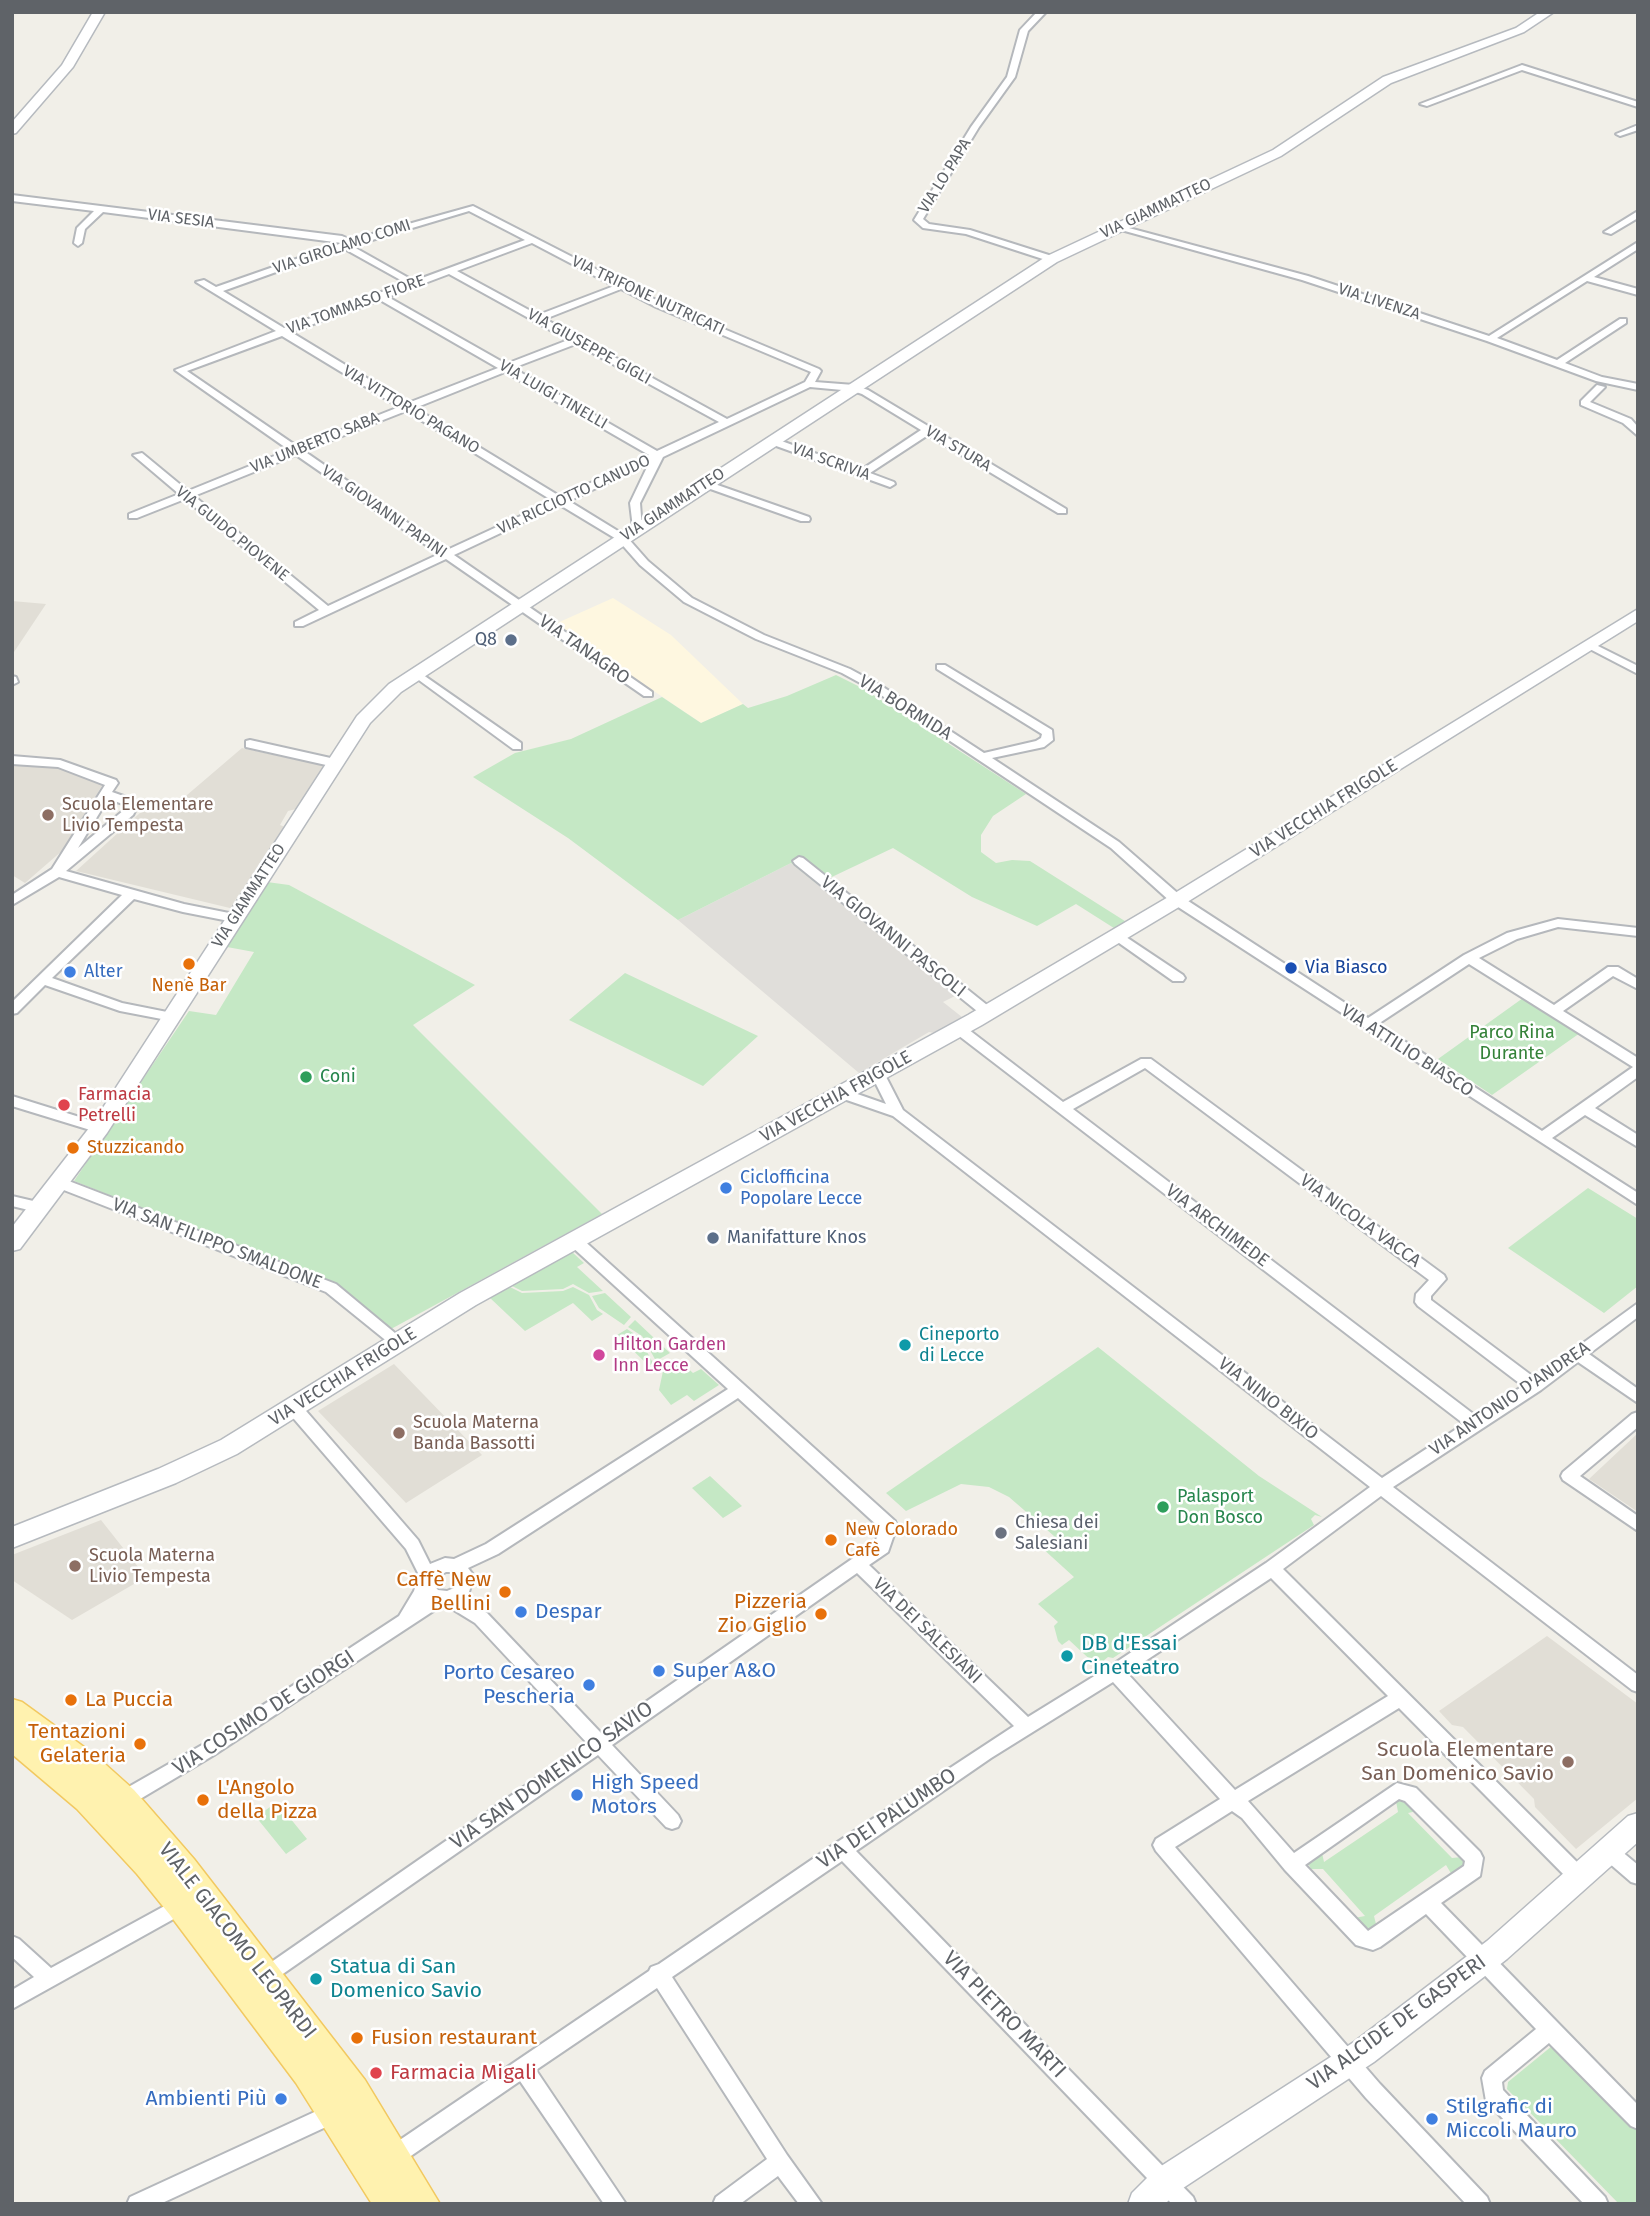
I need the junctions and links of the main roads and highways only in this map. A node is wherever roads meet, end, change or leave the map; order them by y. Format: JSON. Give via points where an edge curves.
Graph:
{"nodes":[{"id":1,"x":12,"y":1711,"type":"edge"},
{"id":2,"x":12,"y":1737,"type":"edge"},
{"id":3,"x":256,"y":1984,"type":"junction"},
{"id":4,"x":391,"y":2204,"type":"edge"},
{"id":5,"x":425,"y":2204,"type":"edge"}],
"edges":[{"from":1,"to":3,"type":"main road","name":"VIALE GIACOMO LEOPARDI","via":[[124,1799],[188,1876]]},
{"from":2,"to":3,"type":"main road","name":"VIALE GIACOMO LEOPARDI","via":[[87,1800]]},
{"from":3,"to":4,"type":"main road","name":"VIALE GIACOMO LEOPARDI"},
{"from":3,"to":5,"type":"main road","name":"VIALE GIACOMO LEOPARDI","via":[[354,2091]]}]}
